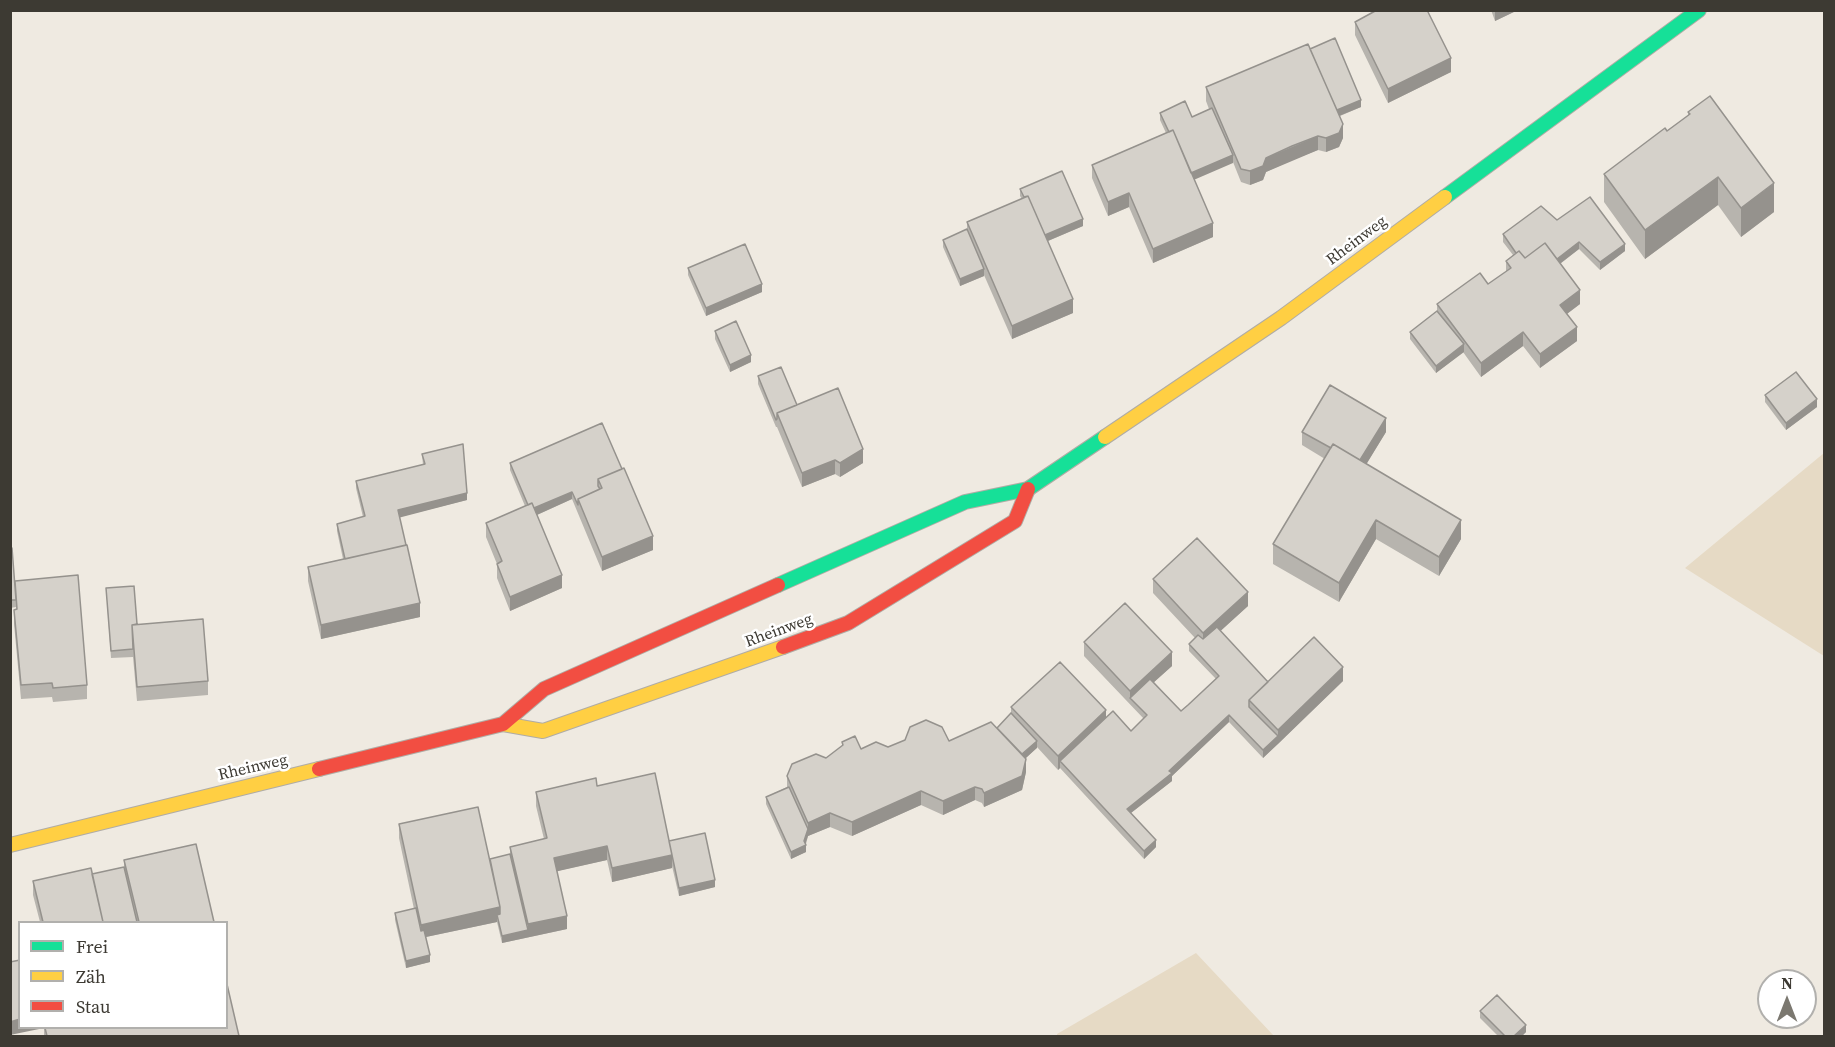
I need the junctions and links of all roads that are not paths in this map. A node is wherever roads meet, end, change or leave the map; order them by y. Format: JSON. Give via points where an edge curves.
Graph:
{"nodes":[{"id":1,"x":1700,"y":10,"type":"edge"},
{"id":2,"x":1028,"y":489,"type":"junction"},
{"id":3,"x":503,"y":724,"type":"junction"},
{"id":4,"x":10,"y":845,"type":"edge"}],
"edges":[{"from":1,"to":2,"type":"main road","name":"Rheinweg","via":[[1281,318]]},
{"from":2,"to":3,"type":"main road","name":"Rheinweg","via":[[965,502],[543,689]]},
{"from":2,"to":3,"type":"main road","name":"Rheinweg","via":[[1015,521],[848,623],[543,731]]},
{"from":3,"to":4,"type":"main road","name":"Rheinweg"}]}
